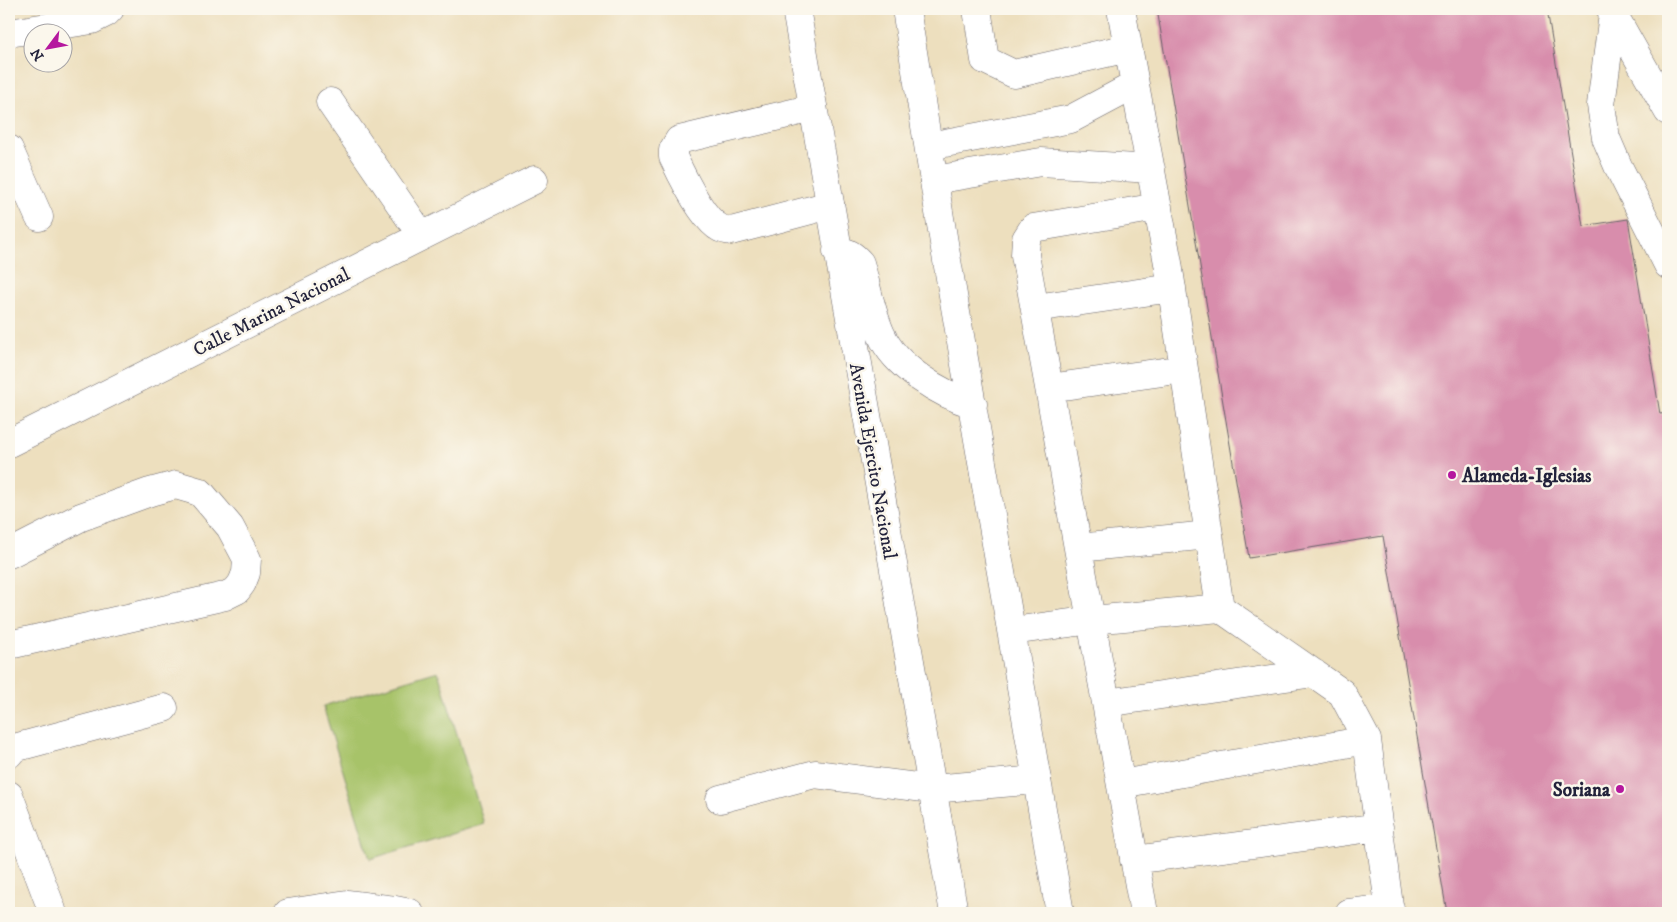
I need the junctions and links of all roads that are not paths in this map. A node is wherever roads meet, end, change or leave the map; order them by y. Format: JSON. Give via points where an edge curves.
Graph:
{"nodes":[{"id":1,"x":110,"y":9,"type":"edge"},
{"id":2,"x":796,"y":9,"type":"edge"},
{"id":3,"x":906,"y":9,"type":"edge"},
{"id":4,"x":977,"y":9,"type":"edge"},
{"id":5,"x":1121,"y":9,"type":"edge"},
{"id":6,"x":1612,"y":11,"type":"edge"},
{"id":7,"x":35,"y":18,"type":"edge"},
{"id":8,"x":9,"y":33,"type":"edge"},
{"id":9,"x":1128,"y":48,"type":"junction"},
{"id":10,"x":1135,"y":85,"type":"junction"},
{"id":11,"x":1664,"y":95,"type":"edge"},
{"id":12,"x":330,"y":102,"type":"dead end"},
{"id":13,"x":813,"y":108,"type":"junction"},
{"id":14,"x":929,"y":146,"type":"junction"},
{"id":15,"x":9,"y":149,"type":"edge"},
{"id":16,"x":1151,"y":169,"type":"junction"},
{"id":17,"x":534,"y":180,"type":"dead end"},
{"id":18,"x":934,"y":180,"type":"junction"},
{"id":19,"x":830,"y":206,"type":"junction"},
{"id":20,"x":1158,"y":207,"type":"junction"},
{"id":21,"x":39,"y":217,"type":"dead end"},
{"id":22,"x":422,"y":236,"type":"junction"},
{"id":23,"x":838,"y":251,"type":"junction"},
{"id":24,"x":1668,"y":265,"type":"edge"},
{"id":25,"x":1172,"y":288,"type":"junction"},
{"id":26,"x":1035,"y":308,"type":"junction"},
{"id":27,"x":1184,"y":369,"type":"junction"},
{"id":28,"x":1050,"y":388,"type":"junction"},
{"id":29,"x":973,"y":404,"type":"junction"},
{"id":30,"x":9,"y":443,"type":"edge"},
{"id":31,"x":1209,"y":535,"type":"junction"},
{"id":32,"x":1078,"y":548,"type":"junction"},
{"id":33,"x":9,"y":554,"type":"edge"},
{"id":34,"x":1220,"y":608,"type":"junction"},
{"id":35,"x":1092,"y":620,"type":"junction"},
{"id":36,"x":1012,"y":632,"type":"junction"},
{"id":37,"x":9,"y":645,"type":"edge"},
{"id":38,"x":1314,"y":673,"type":"junction"},
{"id":39,"x":1106,"y":703,"type":"junction"},
{"id":40,"x":164,"y":708,"type":"dead end"},
{"id":41,"x":1367,"y":740,"type":"junction"},
{"id":42,"x":9,"y":754,"type":"edge"},
{"id":43,"x":1037,"y":780,"type":"junction"},
{"id":44,"x":1120,"y":784,"type":"junction"},
{"id":45,"x":932,"y":789,"type":"junction"},
{"id":46,"x":9,"y":794,"type":"edge"},
{"id":47,"x":720,"y":799,"type":"dead end"},
{"id":48,"x":1379,"y":827,"type":"junction"},
{"id":49,"x":1134,"y":860,"type":"junction"},
{"id":50,"x":1390,"y":911,"type":"edge"},
{"id":51,"x":50,"y":913,"type":"edge"},
{"id":52,"x":288,"y":913,"type":"edge"},
{"id":53,"x":410,"y":913,"type":"edge"},
{"id":54,"x":954,"y":913,"type":"edge"},
{"id":55,"x":1060,"y":913,"type":"edge"},
{"id":56,"x":1144,"y":913,"type":"edge"},
{"id":57,"x":1349,"y":913,"type":"edge"}],
"edges":[{"from":1,"to":7,"type":"main road","via":[[92,20]]},
{"from":2,"to":13,"type":"main road","name":"Avenida Ejercito Nacional"},
{"from":3,"to":14,"type":"main road"},
{"from":4,"to":9,"type":"main road","via":[[985,60],[1014,74]]},
{"from":5,"to":9,"type":"main road"},
{"from":6,"to":11,"type":"main road"},
{"from":6,"to":24,"type":"main road","via":[[1601,105],[1606,138]]},
{"from":7,"to":8,"type":"main road"},
{"from":9,"to":10,"type":"main road"},
{"from":10,"to":14,"type":"main road","via":[[1071,119]]},
{"from":10,"to":16,"type":"main road"},
{"from":12,"to":22,"type":"main road"},
{"from":13,"to":19,"type":"main road","name":"Avenida Ejercito Nacional"},
{"from":13,"to":19,"type":"main road","via":[[679,140],[673,157],[708,219],[720,228],[731,231]]},
{"from":14,"to":18,"type":"main road"},
{"from":15,"to":21,"type":"main road"},
{"from":16,"to":18,"type":"main road","via":[[1041,162]]},
{"from":16,"to":20,"type":"main road"},
{"from":17,"to":22,"type":"main road","name":"Calle Marina Nacional"},
{"from":18,"to":29,"type":"main road"},
{"from":19,"to":23,"type":"main road","name":"Avenida Ejercito Nacional"},
{"from":20,"to":25,"type":"main road"},
{"from":20,"to":26,"type":"main road","via":[[1033,228],[1026,239],[1025,255]]},
{"from":22,"to":30,"type":"main road","name":"Calle Marina Nacional"},
{"from":23,"to":29,"type":"main road","via":[[854,255],[860,264],[881,335],[899,360],[922,380],[953,398]]},
{"from":23,"to":45,"type":"main road","name":"Avenida Ejercito Nacional"},
{"from":25,"to":26,"type":"main road"},
{"from":25,"to":27,"type":"main road"},
{"from":26,"to":28,"type":"main road"},
{"from":27,"to":28,"type":"main road"},
{"from":27,"to":31,"type":"main road"},
{"from":28,"to":32,"type":"main road"},
{"from":29,"to":36,"type":"main road"},
{"from":31,"to":32,"type":"main road"},
{"from":31,"to":34,"type":"main road"},
{"from":32,"to":35,"type":"main road"},
{"from":33,"to":37,"type":"main road","via":[[81,517],[176,485],[200,492],[230,527],[247,559],[242,583],[237,590],[225,596]]},
{"from":34,"to":35,"type":"main road"},
{"from":34,"to":38,"type":"main road"},
{"from":35,"to":36,"type":"main road"},
{"from":35,"to":39,"type":"main road"},
{"from":36,"to":43,"type":"main road"},
{"from":38,"to":39,"type":"main road"},
{"from":38,"to":41,"type":"main road","via":[[1342,693]]},
{"from":39,"to":44,"type":"main road"},
{"from":40,"to":42,"type":"main road","via":[[14,748]]},
{"from":41,"to":44,"type":"main road"},
{"from":41,"to":48,"type":"main road"},
{"from":43,"to":45,"type":"main road"},
{"from":43,"to":55,"type":"main road"},
{"from":44,"to":49,"type":"main road"},
{"from":45,"to":47,"type":"main road","via":[[815,774]]},
{"from":45,"to":54,"type":"main road","name":"Avenida Ejercito Nacional"},
{"from":46,"to":51,"type":"main road","via":[[52,910]]},
{"from":48,"to":49,"type":"main road"},
{"from":48,"to":50,"type":"main road"},
{"from":49,"to":56,"type":"main road"},
{"from":50,"to":57,"type":"main road"},
{"from":52,"to":53,"type":"main road","via":[[347,904]]}]}
